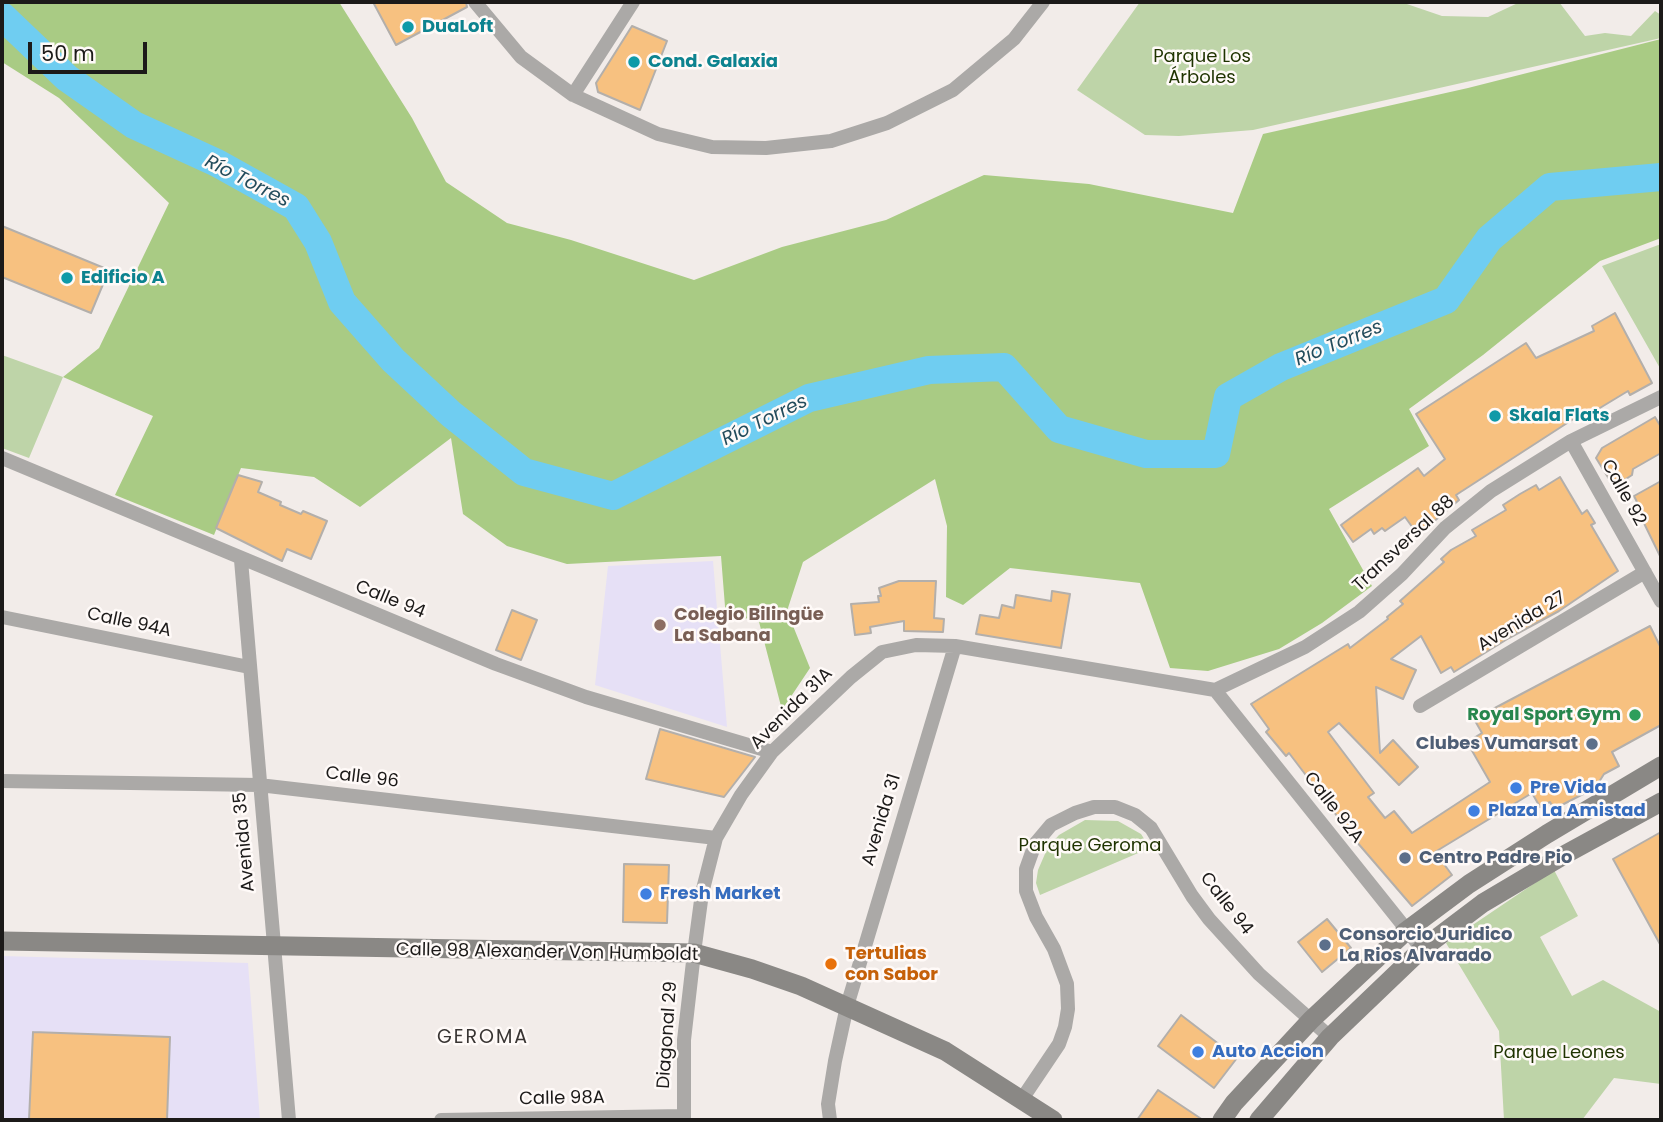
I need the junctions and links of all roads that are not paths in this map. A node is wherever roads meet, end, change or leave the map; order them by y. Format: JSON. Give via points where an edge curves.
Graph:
{"nodes":[{"id":1,"x":475,"y":2,"type":"edge"},
{"id":2,"x":633,"y":2,"type":"edge"},
{"id":3,"x":1043,"y":2,"type":"edge"},
{"id":4,"x":573,"y":95,"type":"junction"},
{"id":5,"x":1661,"y":397,"type":"edge"},
{"id":6,"x":1572,"y":441,"type":"junction"},
{"id":7,"x":2,"y":458,"type":"edge"},
{"id":8,"x":241,"y":560,"type":"junction"},
{"id":9,"x":1645,"y":572,"type":"junction"},
{"id":10,"x":1661,"y":601,"type":"edge"},
{"id":11,"x":2,"y":617,"type":"edge"},
{"id":12,"x":955,"y":646,"type":"junction"},
{"id":13,"x":249,"y":667,"type":"junction"},
{"id":14,"x":1215,"y":690,"type":"junction"},
{"id":15,"x":1420,"y":706,"type":"dead end"},
{"id":16,"x":772,"y":752,"type":"junction"},
{"id":17,"x":1661,"y":766,"type":"edge"},
{"id":18,"x":2,"y":781,"type":"edge"},
{"id":19,"x":259,"y":785,"type":"junction"},
{"id":20,"x":1661,"y":802,"type":"edge"},
{"id":21,"x":716,"y":838,"type":"junction"},
{"id":22,"x":1406,"y":931,"type":"junction"},
{"id":23,"x":2,"y":941,"type":"edge"},
{"id":24,"x":275,"y":947,"type":"junction"},
{"id":25,"x":1422,"y":949,"type":"junction"},
{"id":26,"x":694,"y":953,"type":"junction"},
{"id":27,"x":847,"y":1006,"type":"junction"},
{"id":28,"x":1311,"y":1020,"type":"junction"},
{"id":29,"x":1330,"y":1037,"type":"junction"},
{"id":30,"x":1022,"y":1098,"type":"junction"},
{"id":31,"x":684,"y":1118,"type":"edge"},
{"id":32,"x":289,"y":1120,"type":"edge"},
{"id":33,"x":441,"y":1120,"type":"edge"},
{"id":34,"x":830,"y":1120,"type":"edge"},
{"id":35,"x":1053,"y":1120,"type":"edge"},
{"id":36,"x":1222,"y":1120,"type":"edge"},
{"id":37,"x":1259,"y":1120,"type":"edge"}],
"edges":[{"from":1,"to":4,"type":"street","via":[[521,57]]},
{"from":2,"to":4,"type":"street"},
{"from":3,"to":4,"type":"street","via":[[1014,39],[953,90],[887,123],[831,141],[766,148],[712,147],[658,134]]},
{"from":5,"to":6,"type":"street","name":"Transversal 88"},
{"from":6,"to":9,"type":"street","name":"Calle 92"},
{"from":6,"to":14,"type":"street","name":"Transversal 88","via":[[1463,513],[1359,612],[1305,647]]},
{"from":7,"to":8,"type":"street","name":"Calle 94"},
{"from":8,"to":13,"type":"street","name":"Avenida 35"},
{"from":8,"to":16,"type":"street","name":"Calle 94","via":[[586,697]]},
{"from":9,"to":10,"type":"street","name":"Calle 92"},
{"from":9,"to":15,"type":"street","name":"Avenida 27"},
{"from":11,"to":13,"type":"street","name":"Calle 94A"},
{"from":12,"to":14,"type":"street"},
{"from":12,"to":16,"type":"street","name":"Avenida 31A","via":[[916,645],[882,652]]},
{"from":12,"to":27,"type":"street","name":"Avenida 31"},
{"from":13,"to":19,"type":"street","name":"Avenida 35"},
{"from":14,"to":22,"type":"street","name":"Calle 92A"},
{"from":16,"to":21,"type":"street","name":"Avenida 31A"},
{"from":17,"to":22,"type":"street","via":[[1480,877]]},
{"from":18,"to":19,"type":"street","name":"Calle 96"},
{"from":19,"to":21,"type":"street","name":"Calle 96"},
{"from":19,"to":24,"type":"street","name":"Avenida 35"},
{"from":20,"to":25,"type":"street","via":[[1483,904]]},
{"from":21,"to":26,"type":"street","name":"Avenida 31A"},
{"from":22,"to":25,"type":"street","name":"Calle 92A"},
{"from":22,"to":28,"type":"street"},
{"from":23,"to":24,"type":"street","name":"Calle 98 Alexander Von Humboldt"},
{"from":24,"to":26,"type":"street","name":"Calle 98 Alexander Von Humboldt"},
{"from":24,"to":32,"type":"street","name":"Avenida 35"},
{"from":25,"to":29,"type":"street"},
{"from":26,"to":27,"type":"street","name":"Calle 98 Alexander Von Humboldt","via":[[752,969]]},
{"from":26,"to":31,"type":"street","name":"Diagonal 29","via":[[684,1040]]},
{"from":27,"to":30,"type":"street","name":"Calle 98 Alexander Von Humboldt","via":[[945,1051]]},
{"from":27,"to":34,"type":"street","name":"Avenida 31","via":[[828,1104]]},
{"from":28,"to":29,"type":"street","name":"Calle 94"},
{"from":28,"to":30,"type":"street","name":"Calle 94","via":[[1259,974],[1209,919],[1151,828],[1135,814],[1115,807],[1094,807],[1051,825],[1035,844],[1026,869],[1026,891],[1067,984],[1068,1009],[1059,1044]]},
{"from":28,"to":36,"type":"street"},
{"from":29,"to":37,"type":"street"},
{"from":30,"to":35,"type":"street","name":"Calle 98 Alexander Von Humboldt"},
{"from":31,"to":33,"type":"street","name":"Calle 98A"}]}
